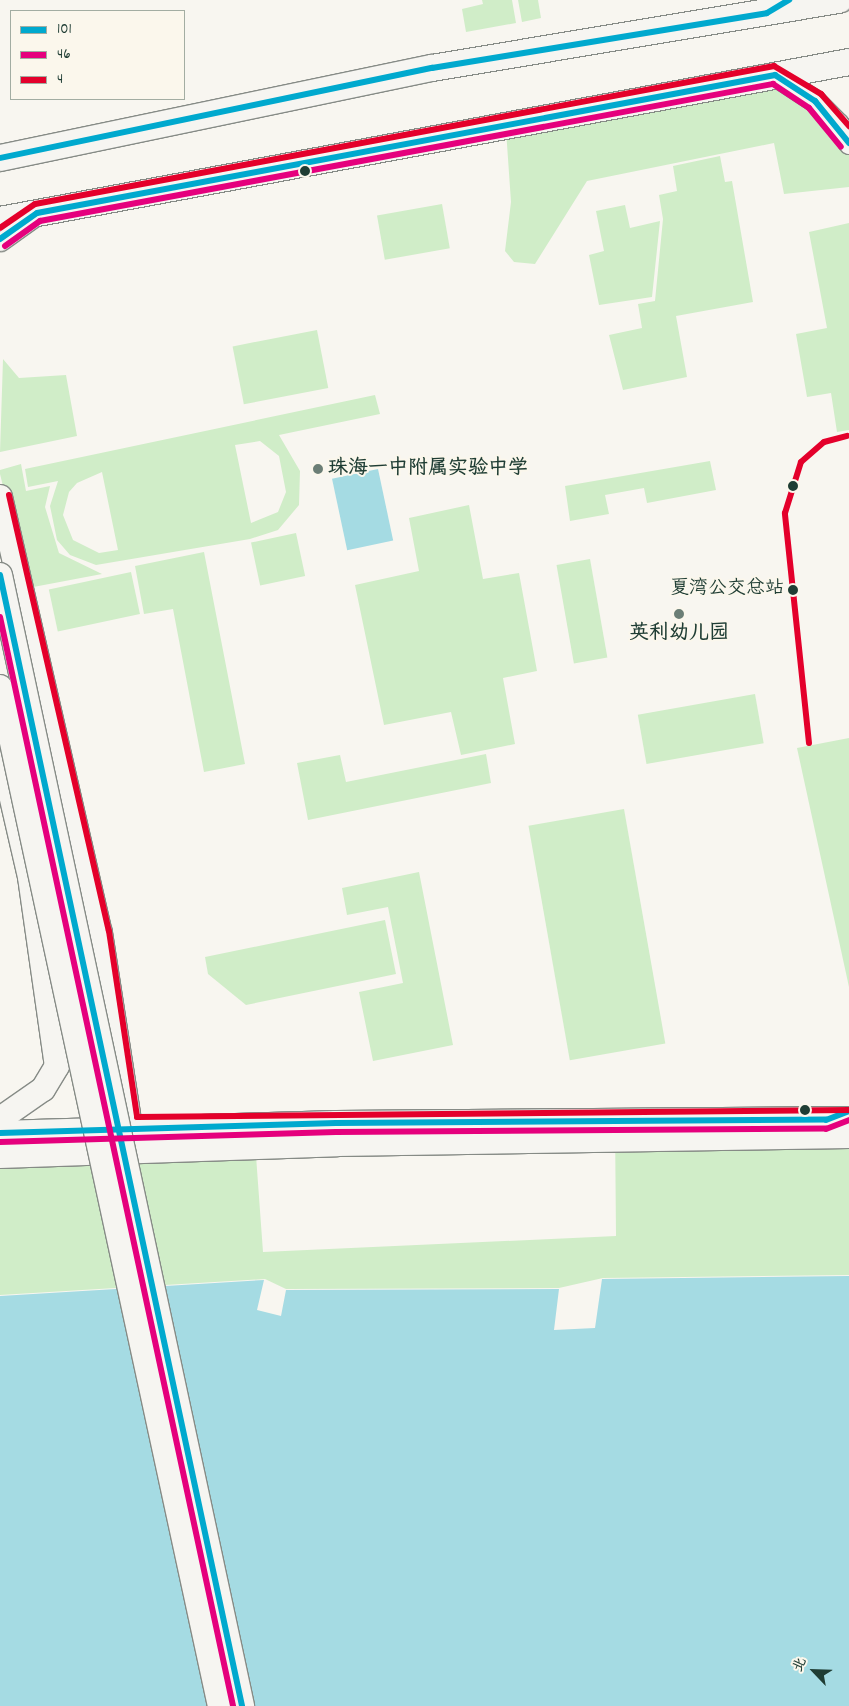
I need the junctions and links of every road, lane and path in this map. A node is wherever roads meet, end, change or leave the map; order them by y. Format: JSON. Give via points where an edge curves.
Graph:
{"nodes":[{"id":1,"x":789,"y":0,"type":"edge"},
{"id":2,"x":839,"y":0,"type":"edge"},
{"id":3,"x":767,"y":13,"type":"junction"},
{"id":4,"x":849,"y":62,"type":"edge"},
{"id":5,"x":775,"y":75,"type":"junction"},
{"id":6,"x":849,"y":143,"type":"edge"},
{"id":7,"x":0,"y":158,"type":"edge"},
{"id":8,"x":37,"y":213,"type":"junction"},
{"id":9,"x":0,"y":220,"type":"edge"},
{"id":10,"x":0,"y":239,"type":"edge"},
{"id":11,"x":0,"y":497,"type":"edge"},
{"id":12,"x":0,"y":575,"type":"edge"},
{"id":13,"x":0,"y":687,"type":"edge"},
{"id":14,"x":0,"y":747,"type":"edge"},
{"id":15,"x":849,"y":1111,"type":"edge"},
{"id":16,"x":0,"y":1119,"type":"edge"},
{"id":17,"x":849,"y":1119,"type":"edge"},
{"id":18,"x":826,"y":1120,"type":"junction"},
{"id":19,"x":130,"y":1126,"type":"junction"},
{"id":20,"x":0,"y":1133,"type":"edge"},
{"id":21,"x":849,"y":1136,"type":"edge"},
{"id":22,"x":0,"y":1156,"type":"edge"},
{"id":23,"x":220,"y":1706,"type":"edge"},
{"id":24,"x":242,"y":1706,"type":"edge"}],
"edges":[{"from":1,"to":3,"type":"street"},
{"from":2,"to":3,"type":"main road"},
{"from":3,"to":7,"type":"main road","via":[[432,68]]},
{"from":4,"to":5,"type":"main road"},
{"from":5,"to":6,"type":"street","via":[[814,101],[838,124]]},
{"from":5,"to":8,"type":"main road"},
{"from":8,"to":9,"type":"main road"},
{"from":8,"to":10,"type":"main road"},
{"from":11,"to":19,"type":"main road","via":[[100,933]]},
{"from":12,"to":24,"type":"main road","bridge":true},
{"from":13,"to":23,"type":"main road","bridge":true},
{"from":14,"to":16,"type":"main road","via":[[30,877],[57,1066],[43,1089]]},
{"from":15,"to":18,"type":"street"},
{"from":17,"to":18,"type":"main road"},
{"from":18,"to":19,"type":"main road"},
{"from":19,"to":20,"type":"main road"},
{"from":21,"to":22,"type":"main road","via":[[337,1144]]}]}
